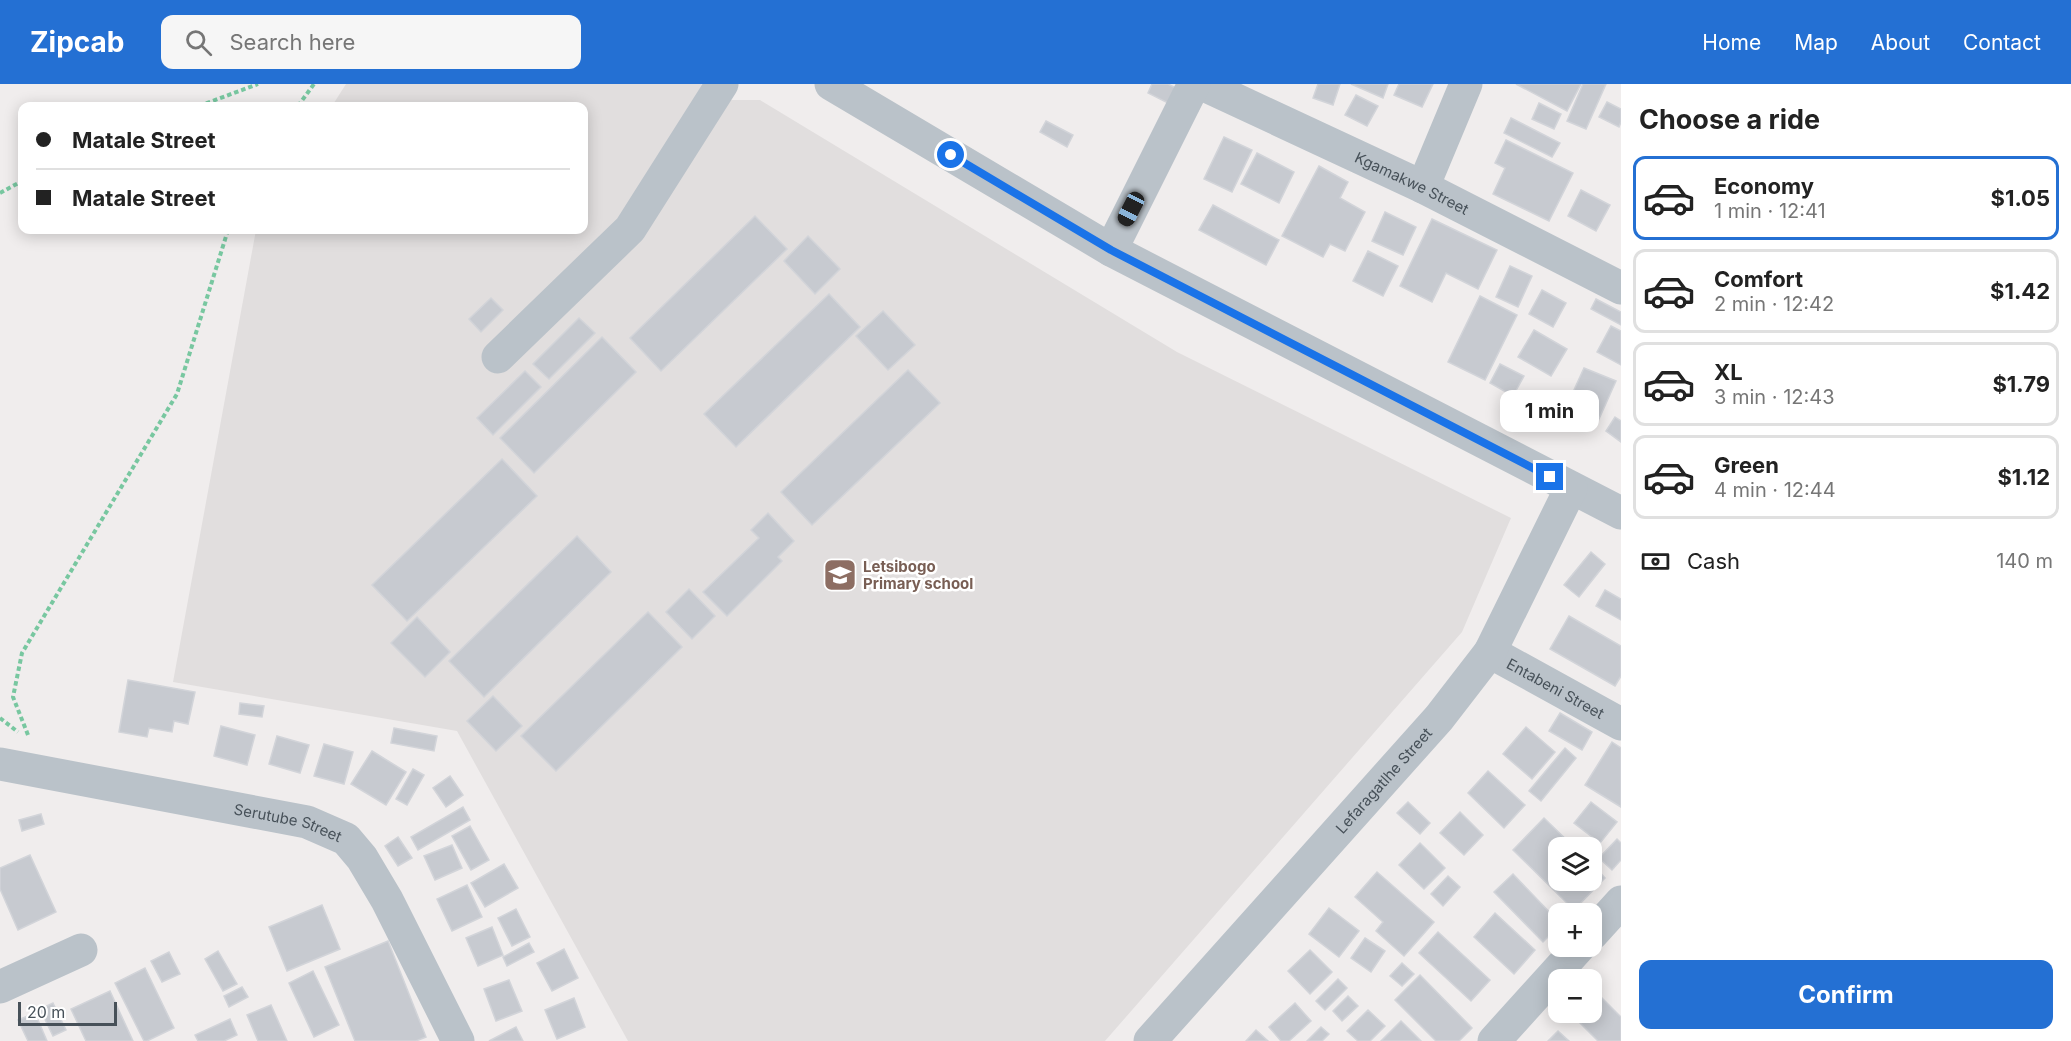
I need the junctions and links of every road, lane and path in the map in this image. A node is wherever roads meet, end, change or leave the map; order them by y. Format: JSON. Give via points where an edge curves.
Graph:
{"nodes":[{"id":1,"x":258,"y":84,"type":"edge"},
{"id":2,"x":314,"y":84,"type":"edge"},
{"id":3,"x":722,"y":84,"type":"edge"},
{"id":4,"x":831,"y":84,"type":"edge"},
{"id":5,"x":1194,"y":84,"type":"edge"},
{"id":6,"x":1202,"y":84,"type":"edge"},
{"id":7,"x":1466,"y":84,"type":"edge"},
{"id":8,"x":210,"y":102,"type":"edge"},
{"id":9,"x":301,"y":102,"type":"edge"},
{"id":10,"x":18,"y":183,"type":"edge"},
{"id":11,"x":1423,"y":187,"type":"junction"},
{"id":12,"x":0,"y":193,"type":"edge"},
{"id":13,"x":227,"y":234,"type":"edge"},
{"id":14,"x":1111,"y":250,"type":"junction"},
{"id":15,"x":1621,"y":288,"type":"edge"},
{"id":16,"x":498,"y":357,"type":"dead end"},
{"id":17,"x":1571,"y":488,"type":"junction"},
{"id":18,"x":1621,"y":513,"type":"edge"},
{"id":19,"x":1490,"y":652,"type":"junction"},
{"id":20,"x":1621,"y":724,"type":"edge"},
{"id":21,"x":0,"y":764,"type":"edge"},
{"id":22,"x":43,"y":772,"type":"junction"},
{"id":23,"x":1621,"y":902,"type":"edge"},
{"id":24,"x":1602,"y":923,"type":"edge"},
{"id":25,"x":81,"y":950,"type":"dead end"},
{"id":26,"x":1570,"y":957,"type":"edge"},
{"id":27,"x":0,"y":987,"type":"edge"},
{"id":28,"x":456,"y":1040,"type":"edge"},
{"id":29,"x":1150,"y":1041,"type":"edge"},
{"id":30,"x":1494,"y":1041,"type":"edge"}],
"edges":[{"from":1,"to":8,"type":"path"},
{"from":2,"to":9,"type":"path"},
{"from":3,"to":16,"type":"street","via":[[630,229]]},
{"from":4,"to":14,"type":"street"},
{"from":5,"to":14,"type":"street"},
{"from":6,"to":11,"type":"street","name":"Kgamakwe Street"},
{"from":7,"to":11,"type":"street"},
{"from":10,"to":12,"type":"path"},
{"from":11,"to":15,"type":"street","name":"Kgamakwe Street"},
{"from":13,"to":22,"type":"path","via":[[177,394],[22,652],[13,697]]},
{"from":14,"to":17,"type":"street"},
{"from":17,"to":18,"type":"street"},
{"from":17,"to":19,"type":"street","name":"Lefaragatlhe Street"},
{"from":19,"to":20,"type":"street","name":"Entabeni Street"},
{"from":19,"to":29,"type":"street","name":"Lefaragatlhe Street","via":[[1439,718]]},
{"from":21,"to":22,"type":"street","name":"Serutube Street"},
{"from":22,"to":28,"type":"street","name":"Serutube Street","via":[[307,822],[346,839],[387,900]]},
{"from":23,"to":24,"type":"street"},
{"from":25,"to":27,"type":"street"},
{"from":26,"to":30,"type":"street"}]}
